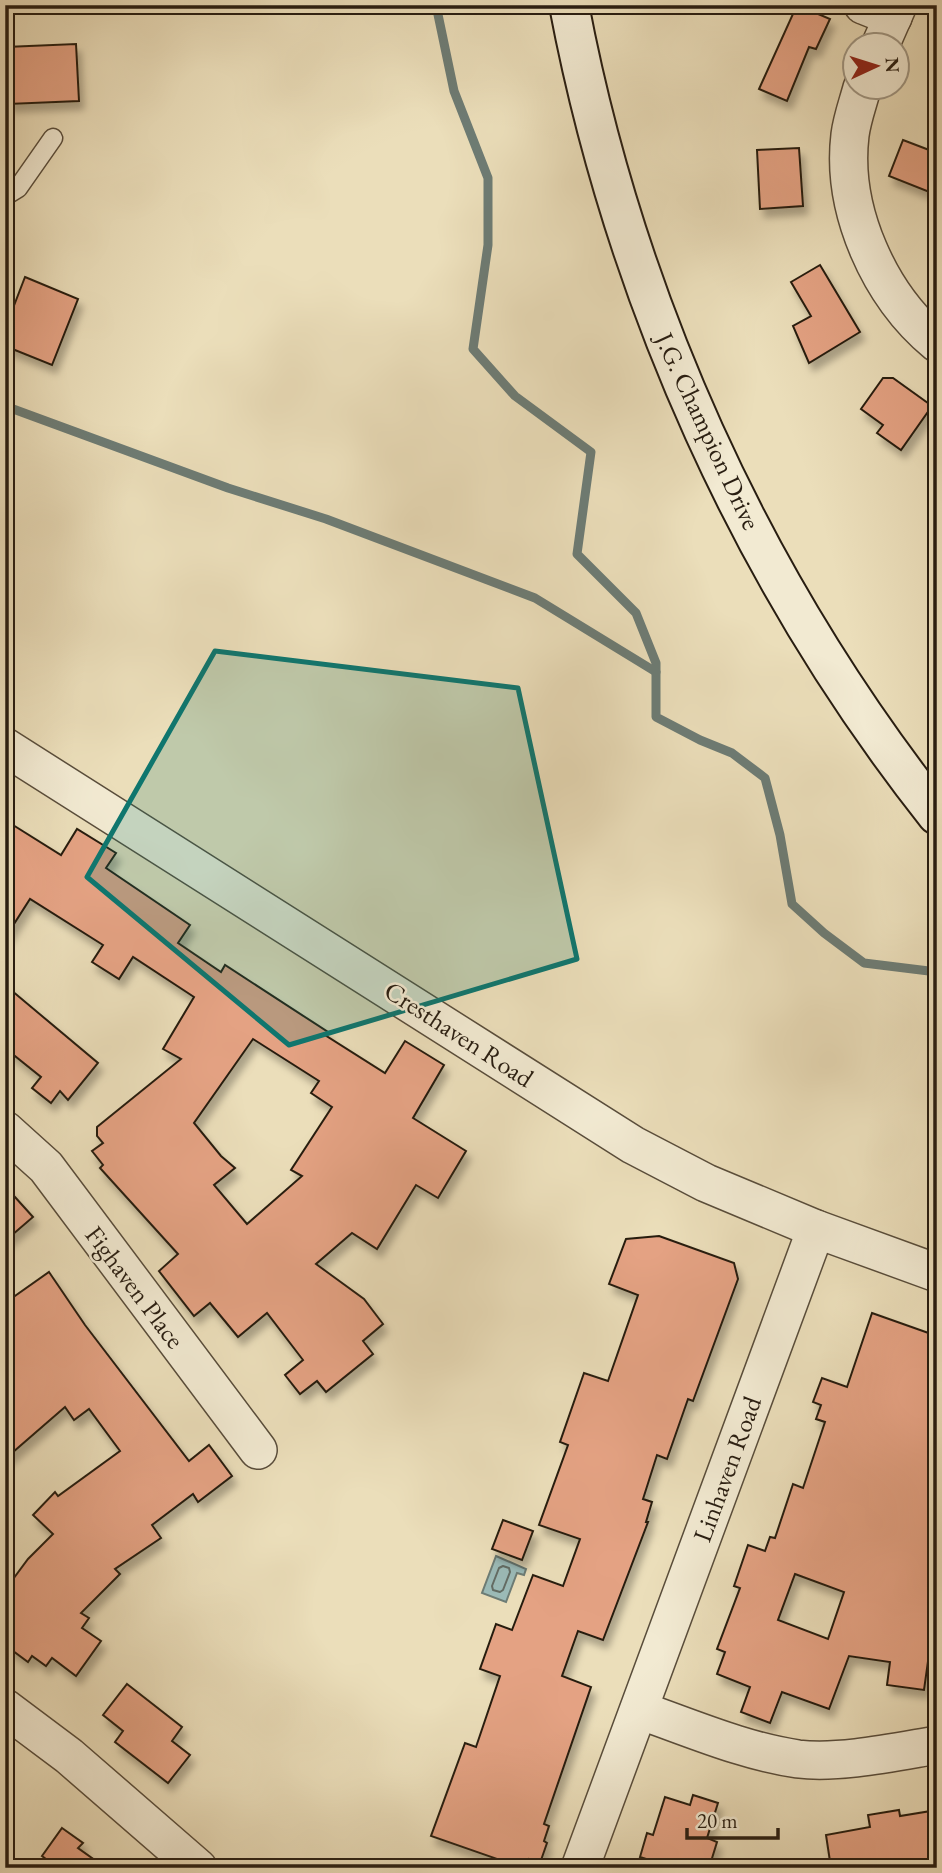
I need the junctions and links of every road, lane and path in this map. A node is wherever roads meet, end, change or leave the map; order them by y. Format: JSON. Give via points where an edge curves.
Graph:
{"nodes":[{"id":1,"x":569,"y":5,"type":"edge"},
{"id":2,"x":858,"y":102,"type":"edge"},
{"id":3,"x":53,"y":138,"type":"dead end"},
{"id":4,"x":5,"y":196,"type":"edge"},
{"id":5,"x":937,"y":343,"type":"edge"},
{"id":6,"x":5,"y":747,"type":"edge"},
{"id":7,"x":937,"y":815,"type":"edge"},
{"id":8,"x":5,"y":1130,"type":"edge"},
{"id":9,"x":816,"y":1229,"type":"junction"},
{"id":10,"x":937,"y":1273,"type":"edge"},
{"id":11,"x":258,"y":1450,"type":"dead end"},
{"id":12,"x":5,"y":1709,"type":"edge"},
{"id":13,"x":639,"y":1710,"type":"junction"},
{"id":14,"x":937,"y":1745,"type":"edge"},
{"id":15,"x":198,"y":1868,"type":"edge"},
{"id":16,"x":580,"y":1868,"type":"edge"}],
"edges":[{"from":1,"to":7,"type":"main road","name":"J.G. Champion Drive","via":[[608,175],[668,352],[702,429],[749,524],[839,679]]},
{"from":2,"to":5,"type":"street","via":[[850,134],[850,185],[859,223],[873,261],[906,312]]},
{"from":3,"to":4,"type":"lane","via":[[18,188]]},
{"from":6,"to":9,"type":"street","name":"Cresthaven Road","via":[[633,1145],[706,1183]]},
{"from":8,"to":11,"type":"street","name":"Fighaven Place","via":[[46,1167]]},
{"from":9,"to":10,"type":"street","name":"Cresthaven Road"},
{"from":9,"to":13,"type":"street","name":"Linhaven Road"},
{"from":12,"to":15,"type":"street","via":[[69,1756]]},
{"from":13,"to":14,"type":"street","via":[[748,1749],[801,1759],[864,1757]]},
{"from":13,"to":16,"type":"street","name":"Linhaven Road"}]}
